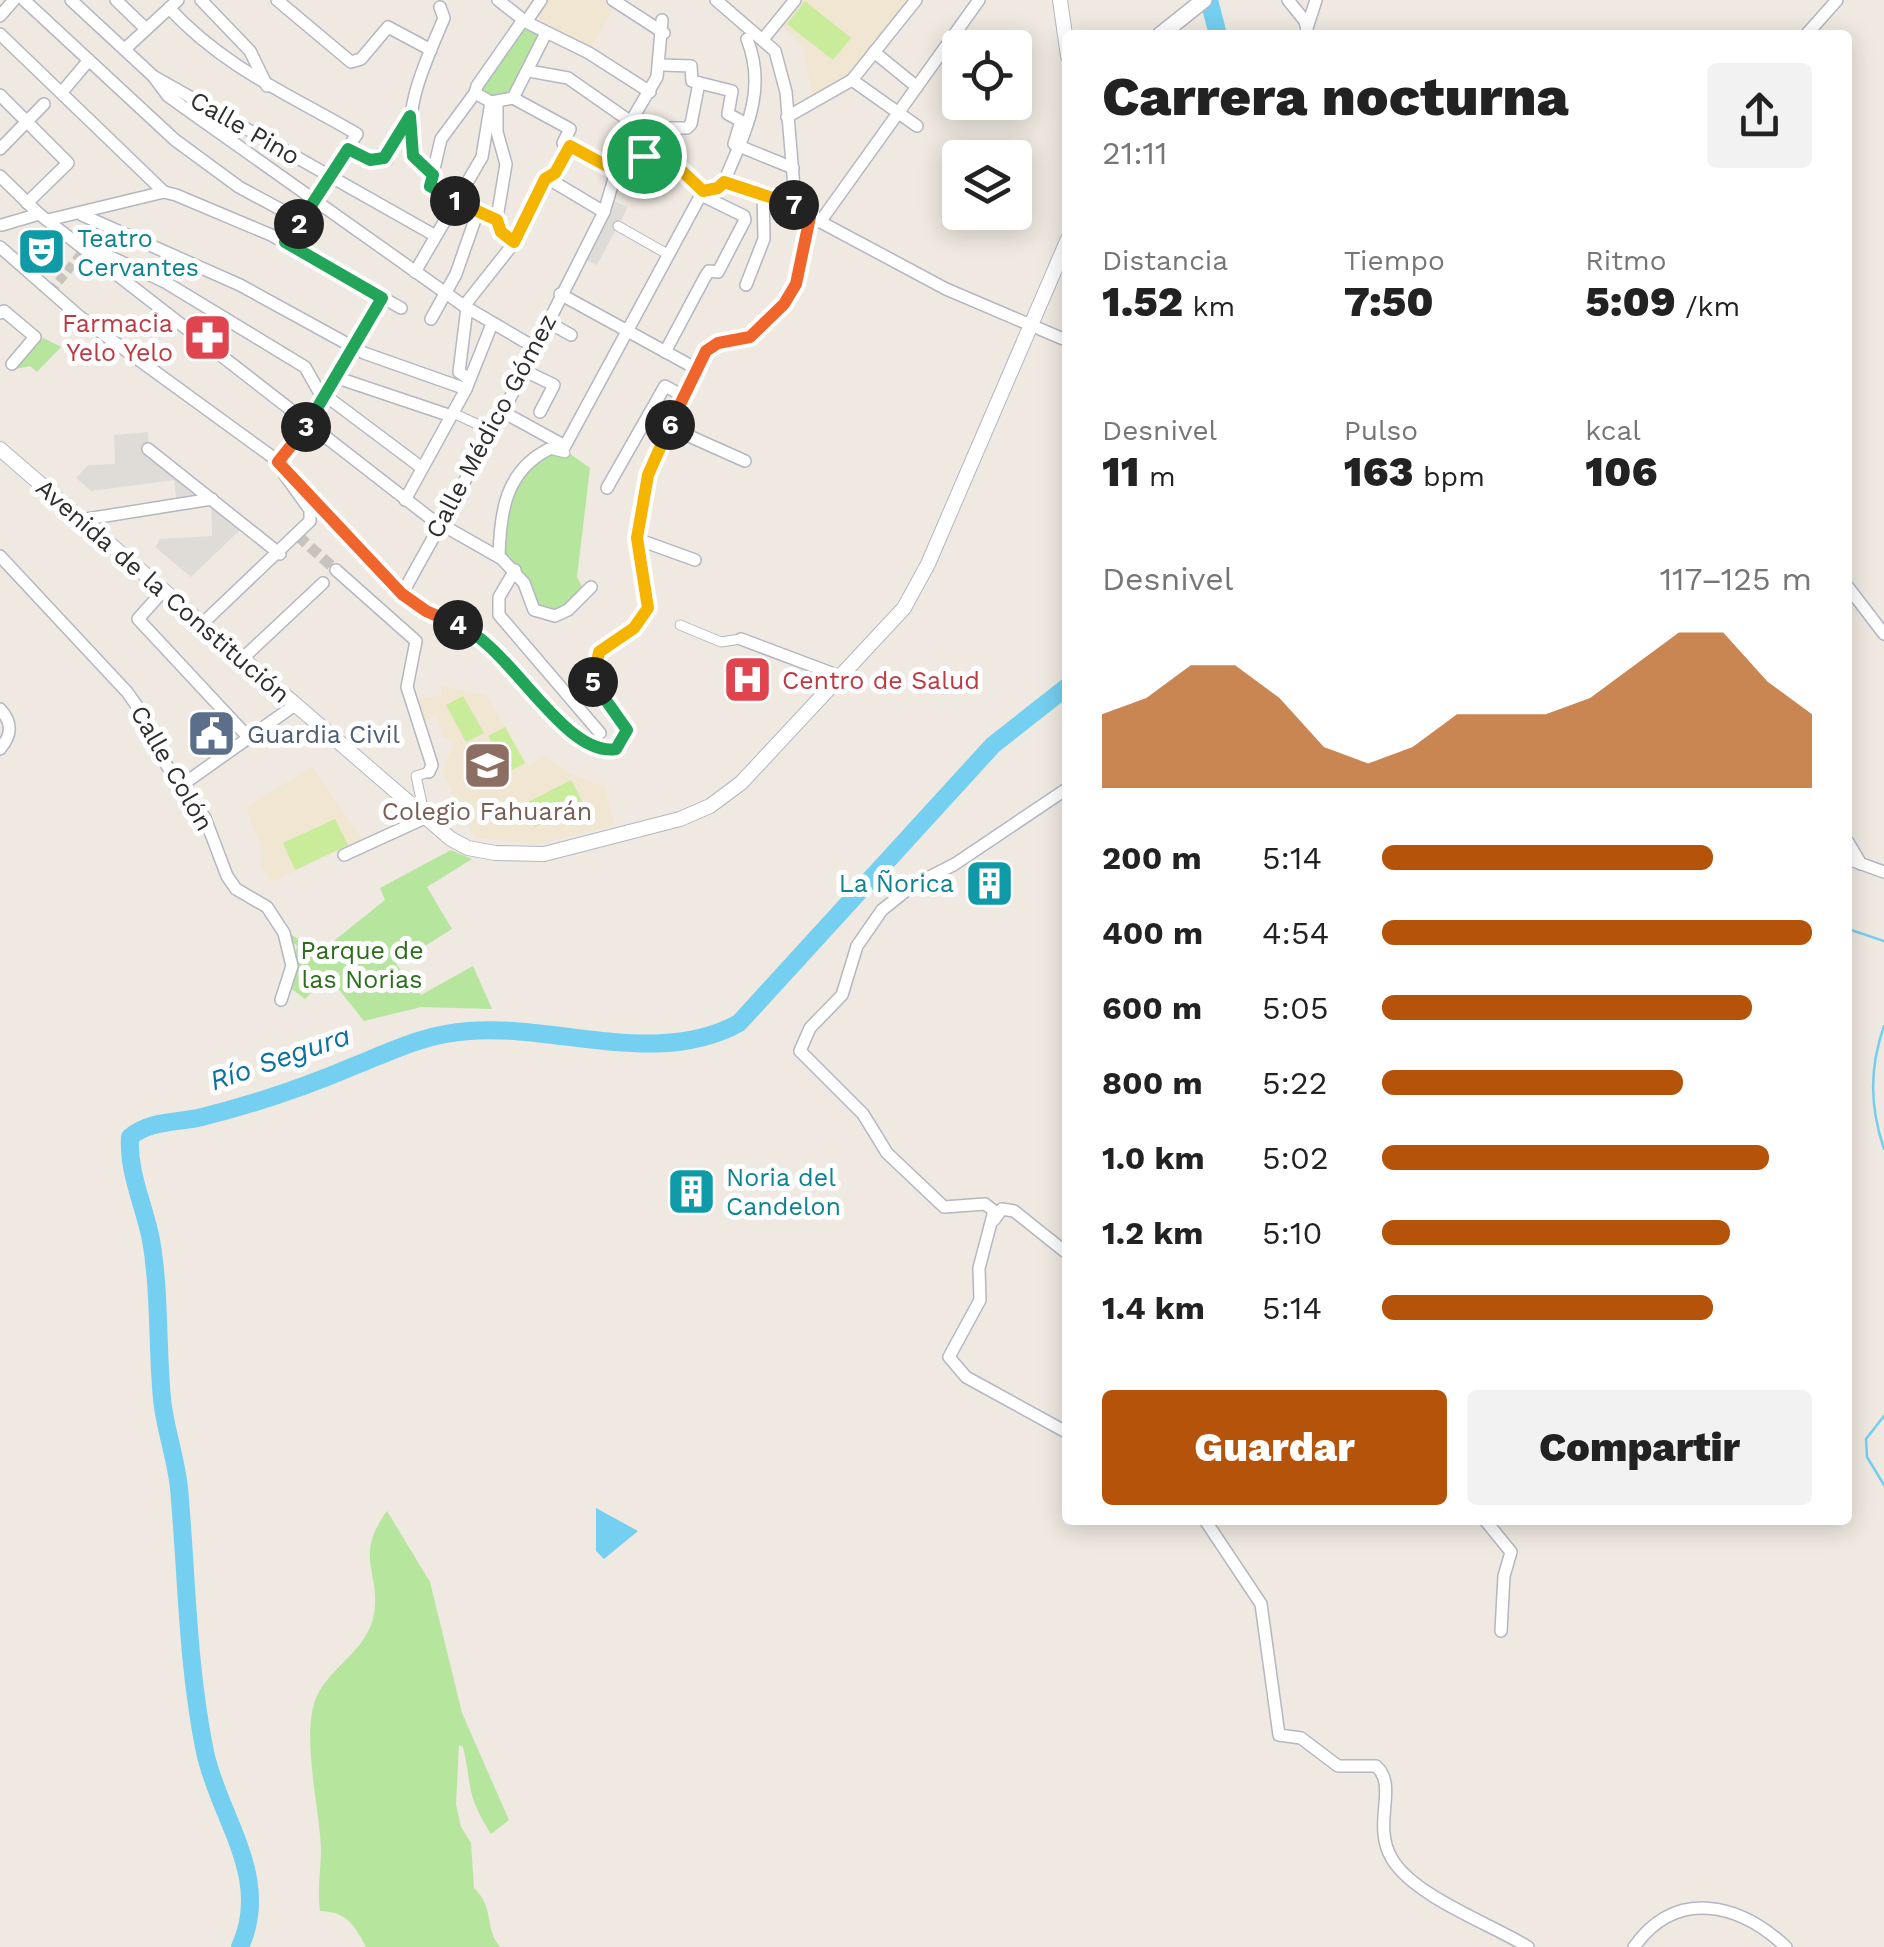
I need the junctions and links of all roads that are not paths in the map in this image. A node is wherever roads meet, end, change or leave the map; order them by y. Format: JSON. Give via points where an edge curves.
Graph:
{"nodes":[{"id":1,"x":14,"y":0,"type":"edge"},
{"id":2,"x":24,"y":0,"type":"edge"},
{"id":3,"x":71,"y":0,"type":"edge"},
{"id":4,"x":116,"y":0,"type":"edge"},
{"id":5,"x":200,"y":0,"type":"edge"},
{"id":6,"x":277,"y":0,"type":"edge"},
{"id":7,"x":498,"y":0,"type":"edge"},
{"id":8,"x":541,"y":0,"type":"edge"},
{"id":9,"x":613,"y":0,"type":"edge"},
{"id":10,"x":716,"y":0,"type":"edge"},
{"id":11,"x":795,"y":0,"type":"edge"},
{"id":12,"x":916,"y":0,"type":"edge"},
{"id":13,"x":979,"y":0,"type":"edge"},
{"id":14,"x":1060,"y":0,"type":"edge"},
{"id":15,"x":1204,"y":0,"type":"edge"},
{"id":16,"x":1288,"y":0,"type":"edge"},
{"id":17,"x":1316,"y":0,"type":"edge"},
{"id":18,"x":1837,"y":0,"type":"edge"},
{"id":19,"x":173,"y":4,"type":"edge"},
{"id":20,"x":440,"y":7,"type":"dead end"},
{"id":21,"x":0,"y":16,"type":"edge"},
{"id":22,"x":524,"y":21,"type":"junction"},
{"id":23,"x":146,"y":29,"type":"junction"},
{"id":24,"x":1064,"y":30,"type":"edge"},
{"id":25,"x":1166,"y":30,"type":"edge"},
{"id":26,"x":1306,"y":30,"type":"edge"},
{"id":27,"x":1308,"y":30,"type":"edge"},
{"id":28,"x":1810,"y":30,"type":"edge"},
{"id":29,"x":546,"y":33,"type":"junction"},
{"id":30,"x":0,"y":34,"type":"edge"},
{"id":31,"x":764,"y":38,"type":"junction"},
{"id":32,"x":746,"y":40,"type":"dead end"},
{"id":33,"x":126,"y":48,"type":"junction"},
{"id":34,"x":431,"y":50,"type":"junction"},
{"id":35,"x":874,"y":52,"type":"junction"},
{"id":36,"x":89,"y":60,"type":"junction"},
{"id":37,"x":662,"y":65,"type":"junction"},
{"id":38,"x":529,"y":71,"type":"junction"},
{"id":39,"x":153,"y":76,"type":"junction"},
{"id":40,"x":852,"y":80,"type":"junction"},
{"id":41,"x":699,"y":83,"type":"junction"},
{"id":42,"x":267,"y":86,"type":"junction"},
{"id":43,"x":917,"y":87,"type":"junction"},
{"id":44,"x":62,"y":92,"type":"junction"},
{"id":45,"x":650,"y":92,"type":"junction"},
{"id":46,"x":476,"y":93,"type":"junction"},
{"id":47,"x":0,"y":95,"type":"edge"},
{"id":48,"x":512,"y":98,"type":"junction"},
{"id":49,"x":44,"y":104,"type":"dead end"},
{"id":50,"x":494,"y":104,"type":"junction"},
{"id":51,"x":898,"y":113,"type":"junction"},
{"id":52,"x":410,"y":116,"type":"junction"},
{"id":53,"x":787,"y":117,"type":"junction"},
{"id":54,"x":28,"y":122,"type":"junction"},
{"id":55,"x":631,"y":122,"type":"junction"},
{"id":56,"x":917,"y":126,"type":"dead end"},
{"id":57,"x":570,"y":146,"type":"junction"},
{"id":58,"x":620,"y":147,"type":"junction"},
{"id":59,"x":738,"y":147,"type":"junction"},
{"id":60,"x":0,"y":149,"type":"edge"},
{"id":61,"x":348,"y":149,"type":"junction"},
{"id":62,"x":656,"y":158,"type":"junction"},
{"id":63,"x":385,"y":159,"type":"joint"},
{"id":64,"x":792,"y":168,"type":"junction"},
{"id":65,"x":618,"y":172,"type":"junction"},
{"id":66,"x":0,"y":176,"type":"edge"},
{"id":67,"x":332,"y":177,"type":"junction"},
{"id":68,"x":547,"y":178,"type":"junction"},
{"id":69,"x":431,"y":180,"type":"junction"},
{"id":70,"x":724,"y":182,"type":"junction"},
{"id":71,"x":164,"y":192,"type":"junction"},
{"id":72,"x":763,"y":192,"type":"junction"},
{"id":73,"x":702,"y":193,"type":"junction"},
{"id":74,"x":454,"y":200,"type":"junction"},
{"id":75,"x":316,"y":201,"type":"junction"},
{"id":76,"x":27,"y":203,"type":"junction"},
{"id":77,"x":798,"y":207,"type":"junction"},
{"id":78,"x":478,"y":212,"type":"junction"},
{"id":79,"x":604,"y":212,"type":"junction"},
{"id":80,"x":82,"y":215,"type":"junction"},
{"id":81,"x":44,"y":217,"type":"junction"},
{"id":82,"x":302,"y":220,"type":"junction"},
{"id":83,"x":497,"y":220,"type":"junction"},
{"id":84,"x":815,"y":220,"type":"junction"},
{"id":85,"x":618,"y":226,"type":"dead end"},
{"id":86,"x":1,"y":227,"type":"edge"},
{"id":87,"x":434,"y":236,"type":"junction"},
{"id":88,"x":285,"y":242,"type":"junction"},
{"id":89,"x":514,"y":242,"type":"junction"},
{"id":90,"x":82,"y":245,"type":"junction"},
{"id":91,"x":0,"y":247,"type":"edge"},
{"id":92,"x":1062,"y":253,"type":"edge"},
{"id":93,"x":669,"y":255,"type":"junction"},
{"id":94,"x":416,"y":272,"type":"junction"},
{"id":95,"x":746,"y":285,"type":"dead end"},
{"id":96,"x":445,"y":292,"type":"junction"},
{"id":97,"x":560,"y":294,"type":"junction"},
{"id":98,"x":382,"y":298,"type":"junction"},
{"id":99,"x":465,"y":307,"type":"junction"},
{"id":100,"x":401,"y":308,"type":"dead end"},
{"id":101,"x":0,"y":313,"type":"edge"},
{"id":102,"x":431,"y":319,"type":"dead end"},
{"id":103,"x":546,"y":321,"type":"junction"},
{"id":104,"x":492,"y":324,"type":"junction"},
{"id":105,"x":1031,"y":326,"type":"junction"},
{"id":106,"x":626,"y":331,"type":"junction"},
{"id":107,"x":571,"y":336,"type":"dead end"},
{"id":108,"x":1062,"y":339,"type":"edge"},
{"id":109,"x":534,"y":347,"type":"junction"},
{"id":110,"x":355,"y":348,"type":"junction"},
{"id":111,"x":665,"y":352,"type":"junction"},
{"id":112,"x":12,"y":364,"type":"dead end"},
{"id":113,"x":695,"y":368,"type":"junction"},
{"id":114,"x":523,"y":370,"type":"junction"},
{"id":115,"x":338,"y":378,"type":"junction"},
{"id":116,"x":468,"y":384,"type":"junction"},
{"id":117,"x":327,"y":396,"type":"junction"},
{"id":118,"x":683,"y":396,"type":"junction"},
{"id":119,"x":503,"y":412,"type":"junction"},
{"id":120,"x":540,"y":412,"type":"dead end"},
{"id":121,"x":452,"y":414,"type":"junction"},
{"id":122,"x":308,"y":422,"type":"junction"},
{"id":123,"x":669,"y":428,"type":"junction"},
{"id":124,"x":492,"y":431,"type":"junction"},
{"id":125,"x":0,"y":449,"type":"edge"},
{"id":126,"x":550,"y":449,"type":"joint"},
{"id":127,"x":565,"y":449,"type":"junction"},
{"id":128,"x":148,"y":450,"type":"dead end"},
{"id":129,"x":745,"y":461,"type":"dead end"},
{"id":130,"x":280,"y":463,"type":"junction"},
{"id":131,"x":422,"y":468,"type":"junction"},
{"id":132,"x":607,"y":488,"type":"dead end"},
{"id":133,"x":212,"y":499,"type":"junction"},
{"id":134,"x":405,"y":500,"type":"junction"},
{"id":135,"x":80,"y":520,"type":"junction"},
{"id":136,"x":440,"y":524,"type":"junction"},
{"id":137,"x":637,"y":538,"type":"junction"},
{"id":138,"x":280,"y":554,"type":"junction"},
{"id":139,"x":0,"y":556,"type":"edge"},
{"id":140,"x":499,"y":557,"type":"junction"},
{"id":141,"x":695,"y":560,"type":"dead end"},
{"id":142,"x":336,"y":570,"type":"tunnel mouth"},
{"id":143,"x":515,"y":570,"type":"junction"},
{"id":144,"x":322,"y":583,"type":"dead end"},
{"id":145,"x":591,"y":587,"type":"dead end"},
{"id":146,"x":164,"y":590,"type":"junction"},
{"id":147,"x":1852,"y":592,"type":"edge"},
{"id":148,"x":402,"y":594,"type":"junction"},
{"id":149,"x":202,"y":624,"type":"junction"},
{"id":150,"x":680,"y":625,"type":"dead end"},
{"id":151,"x":1884,"y":634,"type":"edge"},
{"id":152,"x":740,"y":639,"type":"joint"},
{"id":153,"x":242,"y":659,"type":"junction"},
{"id":154,"x":842,"y":677,"type":"junction"},
{"id":155,"x":295,"y":705,"type":"junction"},
{"id":156,"x":0,"y":709,"type":"edge"},
{"id":157,"x":600,"y":732,"type":"dead end"},
{"id":158,"x":249,"y":738,"type":"junction"},
{"id":159,"x":0,"y":750,"type":"edge"},
{"id":160,"x":429,"y":772,"type":"joint"},
{"id":161,"x":182,"y":785,"type":"junction"},
{"id":162,"x":1062,"y":792,"type":"edge"},
{"id":163,"x":426,"y":818,"type":"junction"},
{"id":164,"x":1852,"y":849,"type":"edge"},
{"id":165,"x":344,"y":855,"type":"dead end"},
{"id":166,"x":1852,"y":861,"type":"edge"},
{"id":167,"x":1861,"y":864,"type":"junction"},
{"id":168,"x":1884,"y":872,"type":"edge"},
{"id":169,"x":280,"y":1000,"type":"dead end"},
{"id":170,"x":994,"y":1220,"type":"junction"},
{"id":171,"x":1062,"y":1249,"type":"edge"},
{"id":172,"x":1062,"y":1430,"type":"edge"},
{"id":173,"x":1208,"y":1525,"type":"edge"},
{"id":174,"x":1490,"y":1525,"type":"edge"},
{"id":175,"x":1502,"y":1631,"type":"dead end"},
{"id":176,"x":1528,"y":1947,"type":"edge"},
{"id":177,"x":1634,"y":1947,"type":"edge"},
{"id":178,"x":1786,"y":1947,"type":"edge"}],
"edges":[{"from":1,"to":21,"type":"street"},
{"from":2,"to":36,"type":"street"},
{"from":3,"to":33,"type":"street","name":"Calle Pino"},
{"from":4,"to":23,"type":"street"},
{"from":5,"to":42,"type":"street","via":[[250,51]]},
{"from":6,"to":34,"type":"street","via":[[351,62],[388,27]]},
{"from":7,"to":22,"type":"street"},
{"from":8,"to":22,"type":"street"},
{"from":9,"to":37,"type":"street","via":[[663,26]]},
{"from":10,"to":31,"type":"street"},
{"from":11,"to":31,"type":"street"},
{"from":12,"to":35,"type":"street"},
{"from":13,"to":43,"type":"street"},
{"from":14,"to":24,"type":"street"},
{"from":15,"to":25,"type":"main road"},
{"from":16,"to":26,"type":"street"},
{"from":17,"to":27,"type":"street"},
{"from":18,"to":28,"type":"street"},
{"from":19,"to":23,"type":"street"},
{"from":19,"to":42,"type":"street","via":[[214,53]]},
{"from":20,"to":34,"type":"street","via":[[444,18]]},
{"from":22,"to":29,"type":"street"},
{"from":22,"to":46,"type":"street"},
{"from":23,"to":33,"type":"street"},
{"from":29,"to":38,"type":"street"},
{"from":29,"to":45,"type":"street"},
{"from":30,"to":44,"type":"street"},
{"from":31,"to":53,"type":"street","via":[[782,70]]},
{"from":32,"to":59,"type":"street","via":[[758,85]]},
{"from":33,"to":39,"type":"street","name":"Calle Pino"},
{"from":34,"to":52,"type":"street"},
{"from":35,"to":40,"type":"street"},
{"from":35,"to":43,"type":"street"},
{"from":36,"to":44,"type":"street"},
{"from":36,"to":82,"type":"street","via":[[174,140],[239,187]]},
{"from":37,"to":41,"type":"street","via":[[691,66],[692,81]]},
{"from":37,"to":45,"type":"street","name":"Calle Médico Gómez"},
{"from":38,"to":48,"type":"street"},
{"from":38,"to":55,"type":"street","via":[[568,78]]},
{"from":39,"to":67,"type":"street","name":"Calle Pino"},
{"from":39,"to":75,"type":"street","via":[[168,96]]},
{"from":40,"to":51,"type":"street"},
{"from":40,"to":53,"type":"street"},
{"from":41,"to":59,"type":"street","via":[[732,91],[728,114],[741,121]]},
{"from":41,"to":62,"type":"street","via":[[691,124],[670,128]]},
{"from":42,"to":61,"type":"street","via":[[357,134]]},
{"from":43,"to":51,"type":"street"},
{"from":44,"to":71,"type":"street"},
{"from":45,"to":55,"type":"street","name":"Calle Médico Gómez"},
{"from":46,"to":50,"type":"street"},
{"from":46,"to":69,"type":"street","via":[[441,139]]},
{"from":47,"to":54,"type":"street"},
{"from":48,"to":50,"type":"street"},
{"from":48,"to":57,"type":"street","via":[[570,128],[563,143]]},
{"from":49,"to":54,"type":"street"},
{"from":50,"to":74,"type":"street","via":[[482,158]]},
{"from":50,"to":83,"type":"street","via":[[506,164]]},
{"from":51,"to":56,"type":"street"},
{"from":51,"to":84,"type":"street"},
{"from":52,"to":63,"type":"street"},
{"from":52,"to":69,"type":"street","via":[[413,156]]},
{"from":53,"to":64,"type":"street"},
{"from":54,"to":60,"type":"street"},
{"from":54,"to":76,"type":"street","via":[[68,164]]},
{"from":55,"to":58,"type":"street","name":"Calle Médico Gómez"},
{"from":57,"to":65,"type":"street"},
{"from":57,"to":68,"type":"street"},
{"from":58,"to":62,"type":"street"},
{"from":58,"to":65,"type":"street","name":"Calle Médico Gómez"},
{"from":59,"to":64,"type":"street"},
{"from":59,"to":70,"type":"street"},
{"from":61,"to":63,"type":"street"},
{"from":61,"to":67,"type":"street"},
{"from":62,"to":73,"type":"street","via":[[681,170]]},
{"from":64,"to":77,"type":"street"},
{"from":65,"to":79,"type":"street","name":"Calle Médico Gómez"},
{"from":66,"to":76,"type":"street"},
{"from":67,"to":75,"type":"street"},
{"from":67,"to":87,"type":"street","name":"Calle Pino"},
{"from":68,"to":79,"type":"street"},
{"from":68,"to":89,"type":"street"},
{"from":69,"to":74,"type":"street"},
{"from":70,"to":72,"type":"street"},
{"from":70,"to":73,"type":"street"},
{"from":71,"to":80,"type":"street"},
{"from":71,"to":88,"type":"street","via":[[198,200]]},
{"from":72,"to":77,"type":"street"},
{"from":72,"to":95,"type":"street","via":[[764,239]]},
{"from":73,"to":93,"type":"street"},
{"from":73,"to":111,"type":"street","via":[[744,216],[718,272],[709,271]]},
{"from":74,"to":78,"type":"street"},
{"from":74,"to":87,"type":"street"},
{"from":75,"to":82,"type":"street"},
{"from":75,"to":94,"type":"street"},
{"from":76,"to":81,"type":"street"},
{"from":77,"to":84,"type":"street"},
{"from":78,"to":83,"type":"street"},
{"from":78,"to":96,"type":"street"},
{"from":79,"to":97,"type":"street","name":"Calle Médico Gómez"},
{"from":80,"to":81,"type":"street"},
{"from":80,"to":110,"type":"street","via":[[240,285]]},
{"from":81,"to":86,"type":"street"},
{"from":81,"to":90,"type":"street"},
{"from":82,"to":88,"type":"street"},
{"from":83,"to":89,"type":"street"},
{"from":84,"to":105,"type":"street"},
{"from":84,"to":113,"type":"street","via":[[784,304],[750,337],[706,351]]},
{"from":85,"to":93,"type":"street"},
{"from":87,"to":94,"type":"street"},
{"from":88,"to":98,"type":"street"},
{"from":89,"to":99,"type":"street"},
{"from":90,"to":117,"type":"street","via":[[254,334],[305,367]]},
{"from":90,"to":122,"type":"street"},
{"from":91,"to":130,"type":"street","via":[[80,317]]},
{"from":92,"to":105,"type":"street","name":"Avenida de la Constitución"},
{"from":93,"to":106,"type":"street"},
{"from":94,"to":96,"type":"street"},
{"from":96,"to":99,"type":"street"},
{"from":96,"to":102,"type":"street"},
{"from":97,"to":103,"type":"street","name":"Calle Médico Gómez"},
{"from":97,"to":106,"type":"street"},
{"from":98,"to":100,"type":"street"},
{"from":98,"to":110,"type":"street"},
{"from":99,"to":104,"type":"street"},
{"from":99,"to":116,"type":"street","via":[[459,372]]},
{"from":101,"to":112,"type":"street","via":[[36,337]]},
{"from":103,"to":107,"type":"street"},
{"from":103,"to":109,"type":"street","name":"Calle Médico Gómez"},
{"from":104,"to":109,"type":"street"},
{"from":104,"to":116,"type":"street"},
{"from":105,"to":108,"type":"street"},
{"from":105,"to":154,"type":"street","name":"Avenida de la Constitución","via":[[920,582]]},
{"from":106,"to":111,"type":"street"},
{"from":106,"to":127,"type":"street"},
{"from":109,"to":114,"type":"street","name":"Calle Médico Gómez"},
{"from":110,"to":115,"type":"street"},
{"from":110,"to":116,"type":"street"},
{"from":111,"to":113,"type":"street"},
{"from":113,"to":118,"type":"street"},
{"from":114,"to":119,"type":"street","name":"Calle Médico Gómez"},
{"from":114,"to":120,"type":"street","via":[[554,385]]},
{"from":115,"to":117,"type":"street"},
{"from":115,"to":121,"type":"street"},
{"from":116,"to":121,"type":"street"},
{"from":117,"to":122,"type":"street"},
{"from":117,"to":131,"type":"street"},
{"from":118,"to":123,"type":"street"},
{"from":118,"to":132,"type":"street","via":[[665,386]]},
{"from":119,"to":124,"type":"street","name":"Calle Médico Gómez"},
{"from":119,"to":127,"type":"street"},
{"from":121,"to":124,"type":"street"},
{"from":121,"to":131,"type":"street"},
{"from":122,"to":130,"type":"street"},
{"from":122,"to":134,"type":"street"},
{"from":123,"to":129,"type":"street"},
{"from":123,"to":137,"type":"street","via":[[648,475]]},
{"from":124,"to":136,"type":"street","name":"Calle Médico Gómez"},
{"from":125,"to":135,"type":"street","name":"Avenida de la Constitución"},
{"from":126,"to":127,"type":"street"},
{"from":126,"to":140,"type":"street","via":[[531,458],[503,503]]},
{"from":128,"to":133,"type":"street"},
{"from":130,"to":138,"type":"street","via":[[310,510],[310,521]]},
{"from":130,"to":148,"type":"street"},
{"from":131,"to":134,"type":"street"},
{"from":133,"to":135,"type":"street"},
{"from":133,"to":138,"type":"street"},
{"from":134,"to":136,"type":"street"},
{"from":135,"to":146,"type":"street","name":"Avenida de la Constitución"},
{"from":136,"to":140,"type":"street"},
{"from":136,"to":148,"type":"street","name":"Calle Médico Gómez"},
{"from":137,"to":141,"type":"street"},
{"from":137,"to":148,"type":"street","via":[[645,617],[599,652],[593,668],[598,692],[627,730],[616,749],[600,750],[572,734],[476,632]]},
{"from":138,"to":149,"type":"street"},
{"from":139,"to":161,"type":"street","name":"Calle Colón","via":[[112,672]]},
{"from":140,"to":143,"type":"street"},
{"from":142,"to":160,"type":"street","via":[[416,641],[406,687]]},
{"from":143,"to":145,"type":"street","via":[[542,614],[568,610]]},
{"from":143,"to":157,"type":"street","via":[[499,597],[499,615]]},
{"from":144,"to":153,"type":"street"},
{"from":146,"to":149,"type":"street","name":"Avenida de la Constitución"},
{"from":146,"to":158,"type":"street","via":[[138,619]]},
{"from":147,"to":151,"type":"street"},
{"from":149,"to":153,"type":"street","name":"Avenida de la Constitución"},
{"from":150,"to":152,"type":"street","via":[[721,642]]},
{"from":152,"to":154,"type":"street"},
{"from":153,"to":155,"type":"street","name":"Avenida de la Constitución"},
{"from":154,"to":163,"type":"street","name":"Avenida de la Constitución","via":[[742,782],[680,819],[521,856],[468,848]]},
{"from":155,"to":158,"type":"street"},
{"from":155,"to":163,"type":"street","name":"Avenida de la Constitución"},
{"from":156,"to":159,"type":"street","via":[[10,732]]},
{"from":158,"to":161,"type":"street"},
{"from":160,"to":163,"type":"street","via":[[416,776]]},
{"from":161,"to":169,"type":"street","name":"Calle Colón","via":[[205,818],[226,876],[267,907],[284,933],[292,966]]},
{"from":162,"to":170,"type":"street","via":[[882,910],[857,946],[842,995],[810,1028],[800,1051],[845,1092],[887,1153],[944,1207],[985,1204]]},
{"from":163,"to":165,"type":"street"},
{"from":164,"to":167,"type":"street"},
{"from":166,"to":167,"type":"street"},
{"from":167,"to":168,"type":"street"},
{"from":170,"to":171,"type":"street","via":[[1002,1208],[1014,1211]]},
{"from":170,"to":172,"type":"street","via":[[980,1268],[980,1300],[948,1357],[966,1378]]},
{"from":173,"to":176,"type":"street","via":[[1262,1604],[1278,1735],[1301,1738],[1338,1766],[1376,1766],[1388,1788],[1382,1834],[1401,1871]]},
{"from":174,"to":175,"type":"street","via":[[1511,1552]]},
{"from":177,"to":178,"type":"street","via":[[1659,1924],[1704,1907],[1736,1912]]}]}
